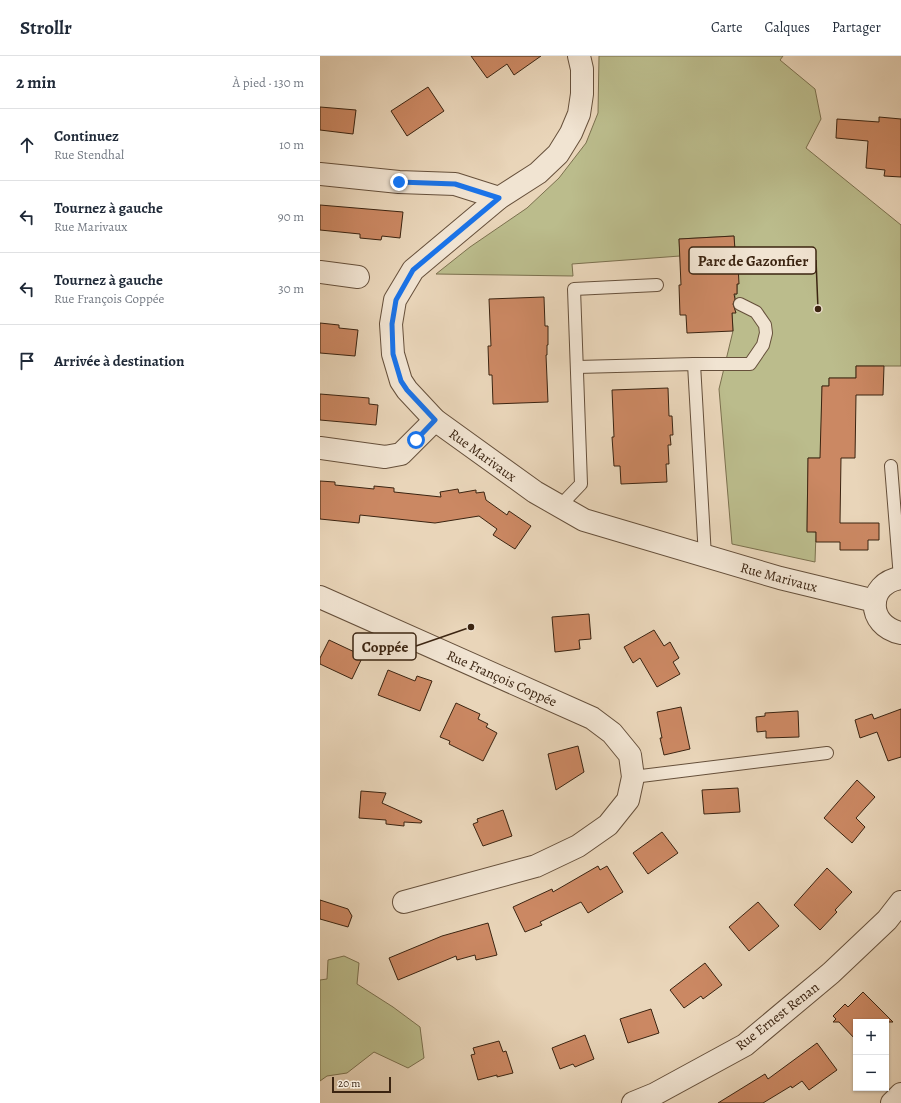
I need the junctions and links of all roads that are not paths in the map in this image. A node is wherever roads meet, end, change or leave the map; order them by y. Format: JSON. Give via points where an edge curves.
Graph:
{"nodes":[{"id":1,"x":579,"y":56,"type":"edge"},
{"id":2,"x":320,"y":174,"type":"edge"},
{"id":3,"x":499,"y":198,"type":"junction"},
{"id":4,"x":320,"y":272,"type":"edge"},
{"id":5,"x":358,"y":277,"type":"dead end"},
{"id":6,"x":657,"y":285,"type":"dead end"},
{"id":7,"x":740,"y":304,"type":"dead end"},
{"id":8,"x":694,"y":364,"type":"junction"},
{"id":9,"x":577,"y":367,"type":"junction"},
{"id":10,"x":435,"y":420,"type":"junction"},
{"id":11,"x":320,"y":448,"type":"edge"},
{"id":12,"x":891,"y":466,"type":"dead end"},
{"id":13,"x":559,"y":507,"type":"junction"},
{"id":14,"x":705,"y":557,"type":"junction"},
{"id":15,"x":900,"y":578,"type":"edge"},
{"id":16,"x":320,"y":597,"type":"edge"},
{"id":17,"x":875,"y":601,"type":"junction"},
{"id":18,"x":901,"y":633,"type":"edge"},
{"id":19,"x":827,"y":753,"type":"dead end"},
{"id":20,"x":633,"y":777,"type":"junction"},
{"id":21,"x":404,"y":902,"type":"dead end"},
{"id":22,"x":901,"y":902,"type":"edge"},
{"id":23,"x":901,"y":1094,"type":"edge"},
{"id":24,"x":634,"y":1103,"type":"edge"},
{"id":25,"x":892,"y":1103,"type":"edge"}],
"edges":[{"from":1,"to":3,"type":"street","name":"Rue Marivaux","via":[[582,94],[579,114],[572,133],[558,154],[538,173]]},
{"from":2,"to":3,"type":"street","via":[[399,182],[455,184]]},
{"from":3,"to":10,"type":"street","name":"Rue Marivaux","via":[[413,270],[396,300],[392,324],[393,354],[401,381]]},
{"from":4,"to":5,"type":"street"},
{"from":6,"to":9,"type":"lane","via":[[574,289]]},
{"from":7,"to":8,"type":"lane","via":[[756,312],[765,325],[763,345],[750,364]]},
{"from":8,"to":9,"type":"lane"},
{"from":8,"to":14,"type":"lane"},
{"from":9,"to":13,"type":"lane","via":[[581,484]]},
{"from":10,"to":11,"type":"street","via":[[401,454],[385,457]]},
{"from":10,"to":13,"type":"street","name":"Rue Marivaux"},
{"from":12,"to":15,"type":"lane"},
{"from":13,"to":14,"type":"street","name":"Rue Marivaux","via":[[584,520]]},
{"from":14,"to":17,"type":"street","name":"Rue Marivaux"},
{"from":15,"to":17,"type":"street","via":[[884,585]]},
{"from":16,"to":20,"type":"street","name":"Rue François Coppée","via":[[592,718],[612,733],[630,755]]},
{"from":17,"to":18,"type":"street","via":[[878,619],[892,631]]},
{"from":19,"to":20,"type":"lane"},
{"from":20,"to":21,"type":"street","name":"Rue François Coppée","via":[[628,800],[608,825],[578,846],[536,866]]},
{"from":22,"to":24,"type":"street","name":"Rue Ernest Renan","via":[[887,920],[831,973],[745,1045]]},
{"from":23,"to":25,"type":"street"}]}
